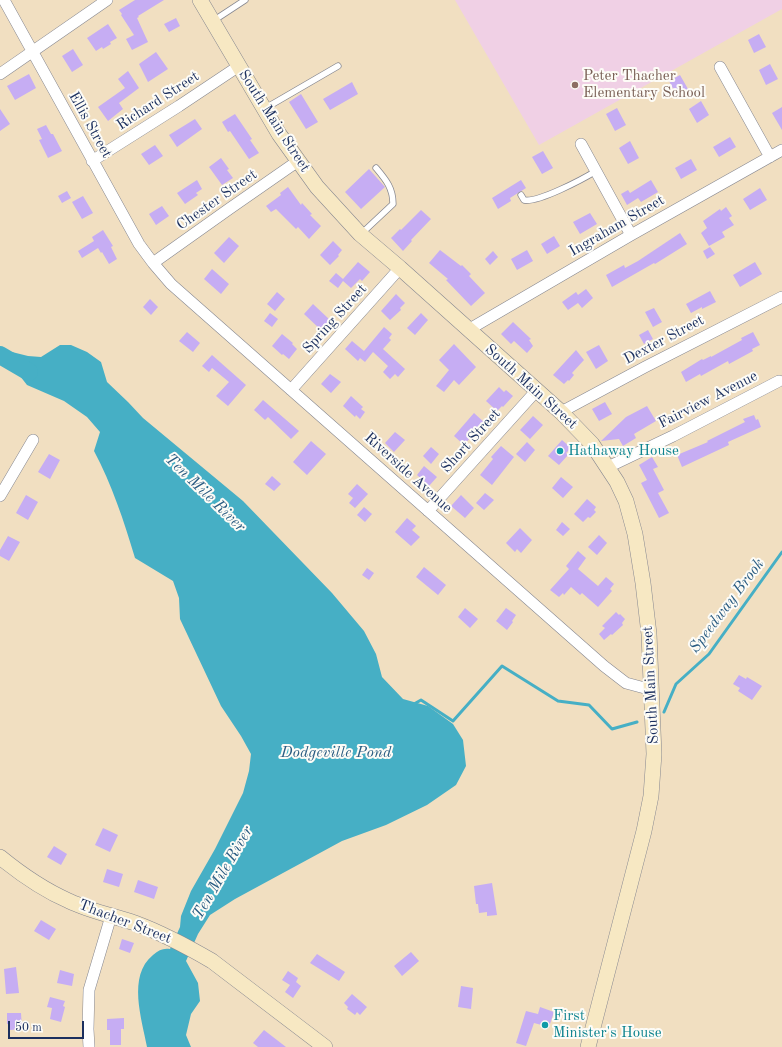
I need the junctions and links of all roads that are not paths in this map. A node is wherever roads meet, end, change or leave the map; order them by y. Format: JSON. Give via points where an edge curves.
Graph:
{"nodes":[{"id":1,"x":4,"y":0,"type":"edge"},
{"id":2,"x":107,"y":0,"type":"edge"},
{"id":3,"x":200,"y":0,"type":"edge"},
{"id":4,"x":245,"y":0,"type":"edge"},
{"id":5,"x":212,"y":21,"type":"junction"},
{"id":6,"x":33,"y":52,"type":"junction"},
{"id":7,"x":239,"y":66,"type":"junction"},
{"id":8,"x":338,"y":66,"type":"dead end"},
{"id":9,"x":720,"y":67,"type":"dead end"},
{"id":10,"x":0,"y":74,"type":"edge"},
{"id":11,"x":264,"y":110,"type":"junction"},
{"id":12,"x":582,"y":144,"type":"dead end"},
{"id":13,"x":782,"y":150,"type":"edge"},
{"id":14,"x":770,"y":157,"type":"junction"},
{"id":15,"x":92,"y":161,"type":"junction"},
{"id":16,"x":298,"y":162,"type":"junction"},
{"id":17,"x":376,"y":168,"type":"dead end"},
{"id":18,"x":596,"y":171,"type":"junction"},
{"id":19,"x":521,"y":196,"type":"dead end"},
{"id":20,"x":360,"y":234,"type":"junction"},
{"id":21,"x":631,"y":235,"type":"junction"},
{"id":22,"x":153,"y":263,"type":"junction"},
{"id":23,"x":400,"y":268,"type":"junction"},
{"id":24,"x":782,"y":297,"type":"edge"},
{"id":25,"x":468,"y":330,"type":"junction"},
{"id":26,"x":779,"y":381,"type":"dead end"},
{"id":27,"x":291,"y":390,"type":"junction"},
{"id":28,"x":537,"y":390,"type":"junction"},
{"id":29,"x":561,"y":412,"type":"junction"},
{"id":30,"x":33,"y":440,"type":"dead end"},
{"id":31,"x":608,"y":467,"type":"junction"},
{"id":32,"x":0,"y":496,"type":"edge"},
{"id":33,"x":428,"y":511,"type":"junction"},
{"id":34,"x":652,"y":690,"type":"junction"},
{"id":35,"x":0,"y":857,"type":"edge"},
{"id":36,"x":111,"y":916,"type":"junction"},
{"id":37,"x":89,"y":1047,"type":"edge"},
{"id":38,"x":325,"y":1047,"type":"edge"},
{"id":39,"x":588,"y":1047,"type":"edge"}],
"edges":[{"from":1,"to":6,"type":"street","name":"Ellis Street"},
{"from":2,"to":6,"type":"street"},
{"from":3,"to":5,"type":"main road","name":"South Main Street"},
{"from":4,"to":5,"type":"lane"},
{"from":5,"to":7,"type":"main road","name":"South Main Street"},
{"from":6,"to":10,"type":"street"},
{"from":6,"to":15,"type":"street","name":"Ellis Street"},
{"from":7,"to":11,"type":"main road","name":"South Main Street"},
{"from":7,"to":15,"type":"street","name":"Richard Street"},
{"from":8,"to":11,"type":"lane"},
{"from":9,"to":14,"type":"street"},
{"from":11,"to":16,"type":"main road","name":"South Main Street"},
{"from":12,"to":18,"type":"street"},
{"from":13,"to":14,"type":"street","name":"Ingraham Street"},
{"from":14,"to":21,"type":"street","name":"Ingraham Street"},
{"from":15,"to":22,"type":"street","name":"Ellis Street","via":[[139,244]]},
{"from":16,"to":20,"type":"main road","name":"South Main Street"},
{"from":16,"to":22,"type":"street","name":"Chester Street"},
{"from":17,"to":20,"type":"lane","via":[[390,186],[393,204]]},
{"from":18,"to":19,"type":"lane","via":[[538,199],[529,201]]},
{"from":18,"to":21,"type":"street"},
{"from":20,"to":23,"type":"main road","name":"South Main Street"},
{"from":21,"to":25,"type":"street","name":"Ingraham Street"},
{"from":22,"to":27,"type":"street","name":"Riverside Avenue","via":[[171,284]]},
{"from":23,"to":25,"type":"main road","name":"South Main Street"},
{"from":23,"to":27,"type":"street","name":"Spring Street"},
{"from":24,"to":29,"type":"street","name":"Dexter Street"},
{"from":25,"to":28,"type":"main road","name":"South Main Street"},
{"from":26,"to":31,"type":"street","name":"Fairview Avenue"},
{"from":27,"to":33,"type":"street","name":"Riverside Avenue"},
{"from":28,"to":29,"type":"main road","name":"South Main Street"},
{"from":28,"to":33,"type":"street","name":"Short Street"},
{"from":29,"to":31,"type":"main road","name":"South Main Street","via":[[592,444]]},
{"from":30,"to":32,"type":"street"},
{"from":31,"to":34,"type":"main road","name":"South Main Street","via":[[626,501],[635,534],[649,634]]},
{"from":33,"to":34,"type":"street","name":"Riverside Avenue","via":[[604,666],[626,683]]},
{"from":34,"to":39,"type":"main road","name":"South Main Street","via":[[654,754],[648,810]]},
{"from":35,"to":36,"type":"main road","name":"Thacher Street","via":[[27,878],[56,895]]},
{"from":36,"to":37,"type":"street","via":[[89,990]]},
{"from":36,"to":38,"type":"main road","name":"Thacher Street","via":[[167,937],[212,961]]}]}
